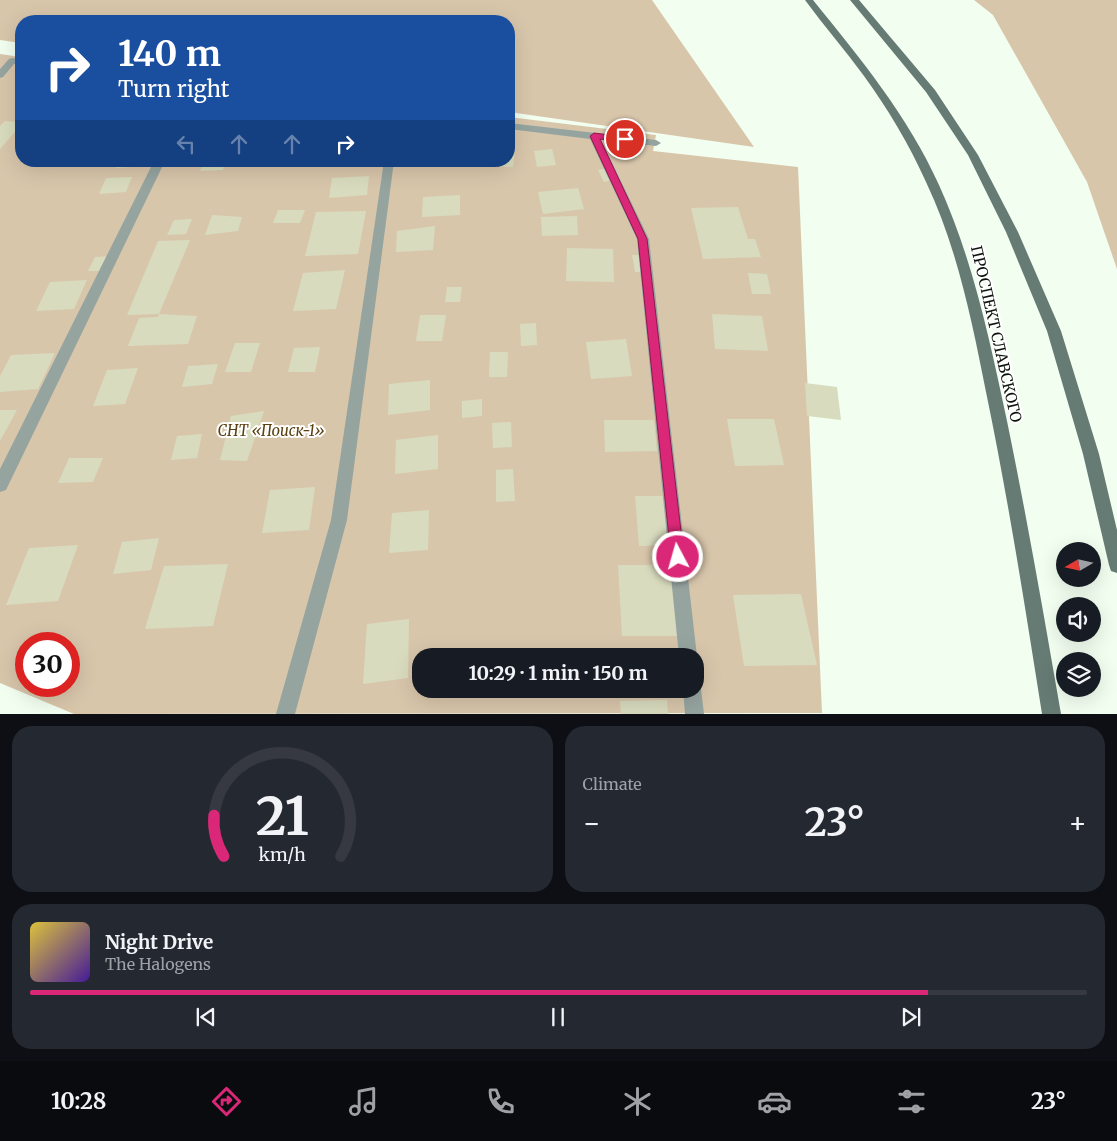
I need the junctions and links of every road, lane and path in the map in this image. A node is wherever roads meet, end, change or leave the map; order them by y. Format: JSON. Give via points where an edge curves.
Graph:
{"nodes":[{"id":1,"x":809,"y":0,"type":"edge"},
{"id":2,"x":854,"y":0,"type":"edge"},
{"id":3,"x":0,"y":60,"type":"edge"},
{"id":4,"x":15,"y":61,"type":"edge"},
{"id":5,"x":15,"y":63,"type":"edge"},
{"id":6,"x":0,"y":75,"type":"edge"},
{"id":7,"x":515,"y":127,"type":"edge"},
{"id":8,"x":594,"y":136,"type":"junction"},
{"id":9,"x":656,"y":143,"type":"dead end"},
{"id":10,"x":157,"y":167,"type":"edge"},
{"id":11,"x":388,"y":167,"type":"edge"},
{"id":12,"x":0,"y":485,"type":"edge"},
{"id":13,"x":1117,"y":565,"type":"edge"},
{"id":14,"x":687,"y":648,"type":"edge"},
{"id":15,"x":693,"y":698,"type":"edge"},
{"id":16,"x":285,"y":714,"type":"edge"},
{"id":17,"x":695,"y":714,"type":"edge"},
{"id":18,"x":1052,"y":714,"type":"edge"}],
"edges":[{"from":1,"to":18,"type":"main road","name":"ПРОСПЕКТ СЛАВСКОГО","via":[[883,93],[919,154],[956,240],[981,330]]},
{"from":2,"to":13,"type":"main road","via":[[930,90],[973,155],[1012,232],[1054,331],[1091,454]]},
{"from":3,"to":4,"type":"street"},
{"from":5,"to":6,"type":"street"},
{"from":7,"to":8,"type":"street"},
{"from":8,"to":9,"type":"street"},
{"from":8,"to":14,"type":"street","via":[[642,239]]},
{"from":10,"to":12,"type":"street"},
{"from":11,"to":16,"type":"street","via":[[339,520]]},
{"from":15,"to":17,"type":"street"}]}
